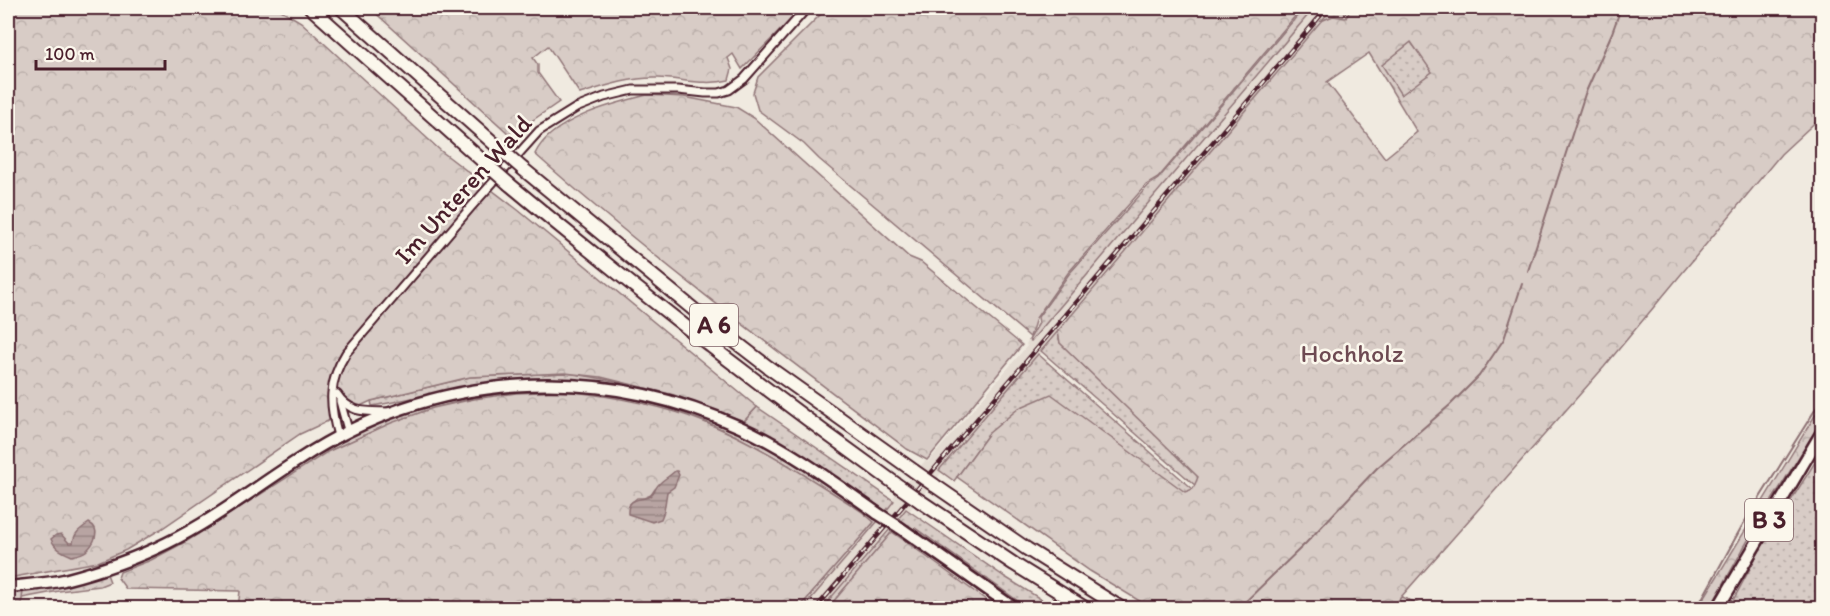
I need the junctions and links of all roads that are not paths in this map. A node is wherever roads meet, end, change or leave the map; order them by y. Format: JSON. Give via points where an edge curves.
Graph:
{"nodes":[{"id":1,"x":312,"y":8,"type":"edge"},
{"id":2,"x":341,"y":8,"type":"edge"},
{"id":3,"x":807,"y":8,"type":"edge"},
{"id":4,"x":335,"y":378,"type":"junction"},
{"id":5,"x":337,"y":394,"type":"junction"},
{"id":6,"x":391,"y":412,"type":"junction"},
{"id":7,"x":1822,"y":432,"type":"edge"},
{"id":8,"x":343,"y":433,"type":"junction"},
{"id":9,"x":8,"y":587,"type":"edge"},
{"id":10,"x":1014,"y":609,"type":"edge"},
{"id":11,"x":1085,"y":609,"type":"edge"},
{"id":12,"x":1120,"y":609,"type":"edge"},
{"id":13,"x":1718,"y":609,"type":"edge"}],
"edges":[{"from":1,"to":11,"type":"highway","number":"A 6","bridge":true,"via":[[485,163],[704,342],[900,487]]},
{"from":2,"to":12,"type":"highway","number":"A 6","bridge":true,"via":[[523,169],[698,314],[934,485]]},
{"from":3,"to":4,"type":"street","name":"Im Unteren Wald","via":[[744,79],[729,90],[633,90],[576,108],[539,131],[346,353]]},
{"from":4,"to":5,"type":"street"},
{"from":4,"to":8,"type":"street","name":"Im Unteren Wald","via":[[330,394],[332,414]]},
{"from":5,"to":6,"type":"street","via":[[344,404],[355,409]]},
{"from":5,"to":8,"type":"street"},
{"from":6,"to":8,"type":"main road"},
{"from":6,"to":10,"type":"main road","bridge":true,"via":[[470,391],[516,384],[565,383],[672,401],[741,427],[806,464]]},
{"from":7,"to":13,"type":"main road","number":"B 3"},
{"from":8,"to":9,"type":"main road","via":[[167,543],[63,580]]}]}
